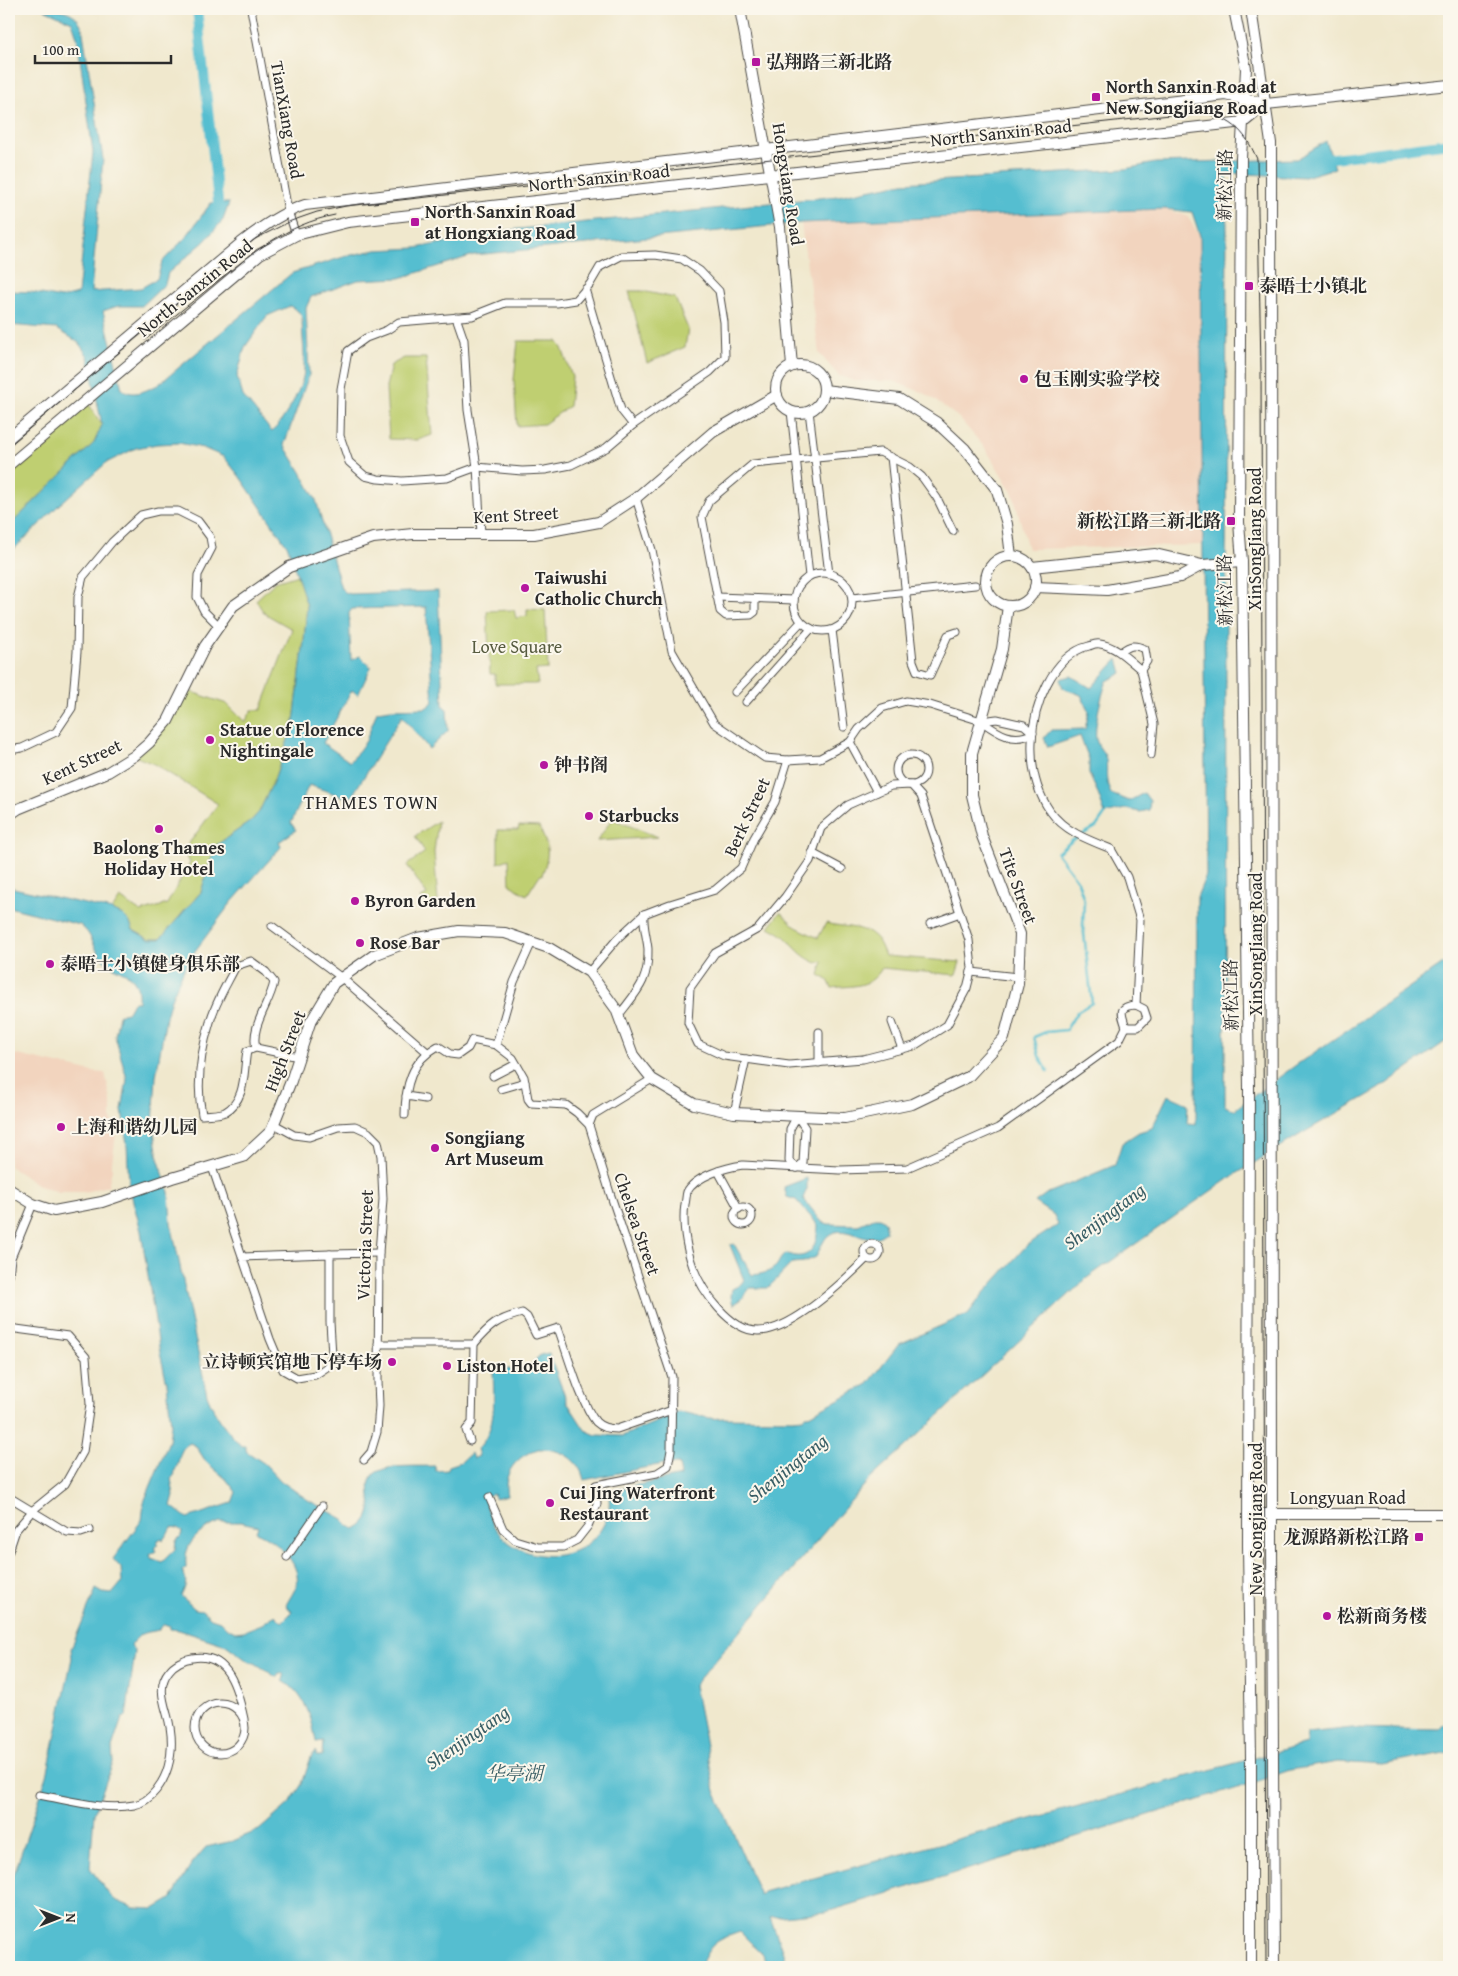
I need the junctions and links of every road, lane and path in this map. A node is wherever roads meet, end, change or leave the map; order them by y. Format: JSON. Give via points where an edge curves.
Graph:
{"nodes":[{"id":1,"x":252,"y":9,"type":"edge"},
{"id":2,"x":740,"y":9,"type":"edge"},
{"id":3,"x":1234,"y":9,"type":"edge"},
{"id":4,"x":1251,"y":9,"type":"edge"},
{"id":5,"x":1449,"y":85,"type":"edge"},
{"id":6,"x":1244,"y":98,"type":"junction"},
{"id":7,"x":1266,"y":104,"type":"junction"},
{"id":8,"x":1244,"y":122,"type":"junction"},
{"id":9,"x":767,"y":149,"type":"junction"},
{"id":10,"x":771,"y":175,"type":"junction"},
{"id":11,"x":288,"y":211,"type":"junction"},
{"id":12,"x":296,"y":235,"type":"junction"},
{"id":13,"x":585,"y":290,"type":"junction"},
{"id":14,"x":456,"y":317,"type":"junction"},
{"id":15,"x":792,"y":366,"type":"junction"},
{"id":16,"x":824,"y":390,"type":"junction"},
{"id":17,"x":777,"y":395,"type":"junction"},
{"id":18,"x":791,"y":411,"type":"junction"},
{"id":19,"x":809,"y":411,"type":"junction"},
{"id":20,"x":633,"y":425,"type":"junction"},
{"id":21,"x":9,"y":438,"type":"edge"},
{"id":22,"x":891,"y":457,"type":"junction"},
{"id":23,"x":815,"y":458,"type":"junction"},
{"id":24,"x":796,"y":460,"type":"junction"},
{"id":25,"x":9,"y":465,"type":"edge"},
{"id":26,"x":477,"y":467,"type":"junction"},
{"id":27,"x":636,"y":498,"type":"junction"},
{"id":28,"x":954,"y":531,"type":"dead end"},
{"id":29,"x":481,"y":534,"type":"junction"},
{"id":30,"x":1011,"y":556,"type":"junction"},
{"id":31,"x":1242,"y":562,"type":"junction"},
{"id":32,"x":1202,"y":565,"type":"junction"},
{"id":33,"x":1032,"y":567,"type":"junction"},
{"id":34,"x":829,"y":574,"type":"junction"},
{"id":35,"x":809,"y":576,"type":"junction"},
{"id":36,"x":975,"y":585,"type":"dead end"},
{"id":37,"x":1035,"y":587,"type":"junction"},
{"id":38,"x":906,"y":592,"type":"junction"},
{"id":39,"x":717,"y":598,"type":"junction"},
{"id":40,"x":852,"y":598,"type":"junction"},
{"id":41,"x":755,"y":599,"type":"junction"},
{"id":42,"x":794,"y":600,"type":"junction"},
{"id":43,"x":1008,"y":606,"type":"junction"},
{"id":44,"x":801,"y":622,"type":"junction"},
{"id":45,"x":219,"y":626,"type":"junction"},
{"id":46,"x":811,"y":629,"type":"junction"},
{"id":47,"x":832,"y":630,"type":"junction"},
{"id":48,"x":957,"y":632,"type":"dead end"},
{"id":49,"x":1121,"y":652,"type":"junction"},
{"id":50,"x":1141,"y":670,"type":"junction"},
{"id":51,"x":735,"y":692,"type":"dead end"},
{"id":52,"x":746,"y":702,"type":"dead end"},
{"id":53,"x":981,"y":721,"type":"junction"},
{"id":54,"x":844,"y":727,"type":"dead end"},
{"id":55,"x":1034,"y":733,"type":"junction"},
{"id":56,"x":850,"y":742,"type":"junction"},
{"id":57,"x":9,"y":750,"type":"edge"},
{"id":58,"x":1151,"y":755,"type":"dead end"},
{"id":59,"x":788,"y":760,"type":"junction"},
{"id":60,"x":911,"y":784,"type":"junction"},
{"id":61,"x":877,"y":792,"type":"junction"},
{"id":62,"x":9,"y":815,"type":"edge"},
{"id":63,"x":812,"y":853,"type":"junction"},
{"id":64,"x":842,"y":870,"type":"dead end"},
{"id":65,"x":960,"y":913,"type":"junction"},
{"id":66,"x":644,"y":914,"type":"junction"},
{"id":67,"x":930,"y":924,"type":"dead end"},
{"id":68,"x":272,"y":926,"type":"dead end"},
{"id":69,"x":532,"y":942,"type":"junction"},
{"id":70,"x":589,"y":972,"type":"junction"},
{"id":71,"x":971,"y":972,"type":"junction"},
{"id":72,"x":1018,"y":977,"type":"junction"},
{"id":73,"x":342,"y":978,"type":"junction"},
{"id":74,"x":1136,"y":1005,"type":"junction"},
{"id":75,"x":618,"y":1015,"type":"junction"},
{"id":76,"x":892,"y":1022,"type":"dead end"},
{"id":77,"x":1126,"y":1027,"type":"junction"},
{"id":78,"x":819,"y":1032,"type":"dead end"},
{"id":79,"x":496,"y":1045,"type":"junction"},
{"id":80,"x":256,"y":1048,"type":"junction"},
{"id":81,"x":902,"y":1049,"type":"junction"},
{"id":82,"x":427,"y":1052,"type":"junction"},
{"id":83,"x":299,"y":1057,"type":"junction"},
{"id":84,"x":746,"y":1060,"type":"junction"},
{"id":85,"x":819,"y":1063,"type":"junction"},
{"id":86,"x":516,"y":1064,"type":"junction"},
{"id":87,"x":1272,"y":1072,"type":"joint"},
{"id":88,"x":493,"y":1076,"type":"dead end"},
{"id":89,"x":652,"y":1078,"type":"junction"},
{"id":90,"x":525,"y":1082,"type":"junction"},
{"id":91,"x":501,"y":1089,"type":"dead end"},
{"id":92,"x":406,"y":1096,"type":"junction"},
{"id":93,"x":425,"y":1099,"type":"dead end"},
{"id":94,"x":734,"y":1113,"type":"junction"},
{"id":95,"x":405,"y":1116,"type":"dead end"},
{"id":96,"x":797,"y":1116,"type":"junction"},
{"id":97,"x":274,"y":1124,"type":"junction"},
{"id":98,"x":589,"y":1125,"type":"junction"},
{"id":99,"x":212,"y":1167,"type":"junction"},
{"id":100,"x":797,"y":1168,"type":"junction"},
{"id":101,"x":718,"y":1171,"type":"junction"},
{"id":102,"x":1249,"y":1172,"type":"joint"},
{"id":103,"x":9,"y":1189,"type":"edge"},
{"id":104,"x":34,"y":1204,"type":"junction"},
{"id":105,"x":739,"y":1209,"type":"dead end"},
{"id":106,"x":379,"y":1253,"type":"junction"},
{"id":107,"x":330,"y":1254,"type":"junction"},
{"id":108,"x":242,"y":1257,"type":"junction"},
{"id":109,"x":866,"y":1258,"type":"dead end"},
{"id":110,"x":9,"y":1276,"type":"edge"},
{"id":111,"x":9,"y":1328,"type":"edge"},
{"id":112,"x":378,"y":1344,"type":"junction"},
{"id":113,"x":474,"y":1344,"type":"junction"},
{"id":114,"x":672,"y":1410,"type":"junction"},
{"id":115,"x":470,"y":1441,"type":"dead end"},
{"id":116,"x":364,"y":1460,"type":"dead end"},
{"id":117,"x":9,"y":1496,"type":"edge"},
{"id":118,"x":489,"y":1497,"type":"dead end"},
{"id":119,"x":322,"y":1506,"type":"dead end"},
{"id":120,"x":33,"y":1510,"type":"junction"},
{"id":121,"x":1248,"y":1514,"type":"junction"},
{"id":122,"x":1272,"y":1514,"type":"junction"},
{"id":123,"x":1449,"y":1514,"type":"edge"},
{"id":124,"x":90,"y":1530,"type":"dead end"},
{"id":125,"x":9,"y":1551,"type":"edge"},
{"id":126,"x":287,"y":1556,"type":"dead end"},
{"id":127,"x":244,"y":1719,"type":"junction"},
{"id":128,"x":39,"y":1795,"type":"dead end"},
{"id":129,"x":1251,"y":1967,"type":"edge"},
{"id":130,"x":1274,"y":1967,"type":"edge"}],
"edges":[{"from":1,"to":11,"type":"street","name":"TianXiang Road"},
{"from":2,"to":9,"type":"main road","name":"Hongxiang Road"},
{"from":3,"to":6,"type":"main road","name":"新松江路","via":[[1246,69]]},
{"from":4,"to":7,"type":"main road","name":"XinSongJiang Road"},
{"from":5,"to":7,"type":"main road","name":"North Sanxin Road"},
{"from":6,"to":7,"type":"main road","name":"North Sanxin Road"},
{"from":6,"to":8,"type":"main road","name":"新松江路"},
{"from":6,"to":9,"type":"main road","name":"North Sanxin Road","via":[[1226,95]]},
{"from":7,"to":8,"type":"main road"},
{"from":7,"to":87,"type":"main road","name":"XinSongJiang Road","via":[[1271,156]]},
{"from":8,"to":10,"type":"main road","name":"North Sanxin Road"},
{"from":8,"to":31,"type":"main road","name":"新松江路","via":[[1241,158],[1239,522]]},
{"from":9,"to":10,"type":"main road","name":"Hongxiang Road"},
{"from":9,"to":11,"type":"main road","name":"North Sanxin Road","via":[[306,205]]},
{"from":10,"to":12,"type":"main road","name":"North Sanxin Road","via":[[348,222]]},
{"from":10,"to":15,"type":"main road","name":"Hongxiang Road","via":[[780,227]]},
{"from":11,"to":12,"type":"street","name":"TianXiang Road"},
{"from":11,"to":21,"type":"main road","name":"North Sanxin Road","via":[[241,243]]},
{"from":12,"to":25,"type":"main road","name":"North Sanxin Road","via":[[260,254]]},
{"from":13,"to":14,"type":"street","via":[[576,300],[505,303],[472,316]]},
{"from":13,"to":20,"type":"street","via":[[620,410]]},
{"from":13,"to":20,"type":"street","via":[[600,267],[621,256],[655,255],[682,259],[700,271],[719,291],[725,356],[710,372]]},
{"from":14,"to":26,"type":"street","via":[[464,340],[468,410]]},
{"from":14,"to":26,"type":"street","via":[[400,322],[366,338],[348,352],[341,389],[340,436],[349,462],[365,476],[378,479],[447,478]]},
{"from":15,"to":16,"type":"main road","via":[[815,370]]},
{"from":15,"to":17,"type":"main road","via":[[781,374]]},
{"from":16,"to":19,"type":"main road","via":[[820,403]]},
{"from":16,"to":30,"type":"main road","via":[[898,399],[936,422],[965,449],[996,490],[1007,524]]},
{"from":17,"to":18,"type":"main road"},
{"from":17,"to":27,"type":"main road","name":"Kent Street","via":[[712,432]]},
{"from":18,"to":19,"type":"main road"},
{"from":18,"to":24,"type":"street"},
{"from":19,"to":23,"type":"street"},
{"from":20,"to":26,"type":"street","via":[[606,448],[571,465],[522,471]]},
{"from":22,"to":23,"type":"street","via":[[872,451]]},
{"from":22,"to":28,"type":"street","via":[[922,478],[937,498]]},
{"from":22,"to":38,"type":"street"},
{"from":23,"to":24,"type":"street"},
{"from":23,"to":34,"type":"street"},
{"from":24,"to":35,"type":"street"},
{"from":24,"to":39,"type":"street","via":[[753,464],[709,502],[702,517]]},
{"from":26,"to":29,"type":"street"},
{"from":27,"to":29,"type":"main road","name":"Kent Street","via":[[599,522],[534,534]]},
{"from":27,"to":59,"type":"street","via":[[652,550],[672,651],[714,723],[765,758]]},
{"from":29,"to":45,"type":"main road","name":"Kent Street","via":[[413,534],[373,538],[336,550],[289,567],[233,606]]},
{"from":30,"to":33,"type":"main road","via":[[1021,558]]},
{"from":30,"to":43,"type":"main road","via":[[992,565],[986,583],[997,602]]},
{"from":31,"to":32,"type":"main road"},
{"from":31,"to":102,"type":"main road","name":"新松江路"},
{"from":32,"to":33,"type":"main road","via":[[1156,554]]},
{"from":32,"to":37,"type":"main road","via":[[1180,577],[1107,590]]},
{"from":33,"to":37,"type":"main road"},
{"from":34,"to":35,"type":"street"},
{"from":34,"to":40,"type":"street","via":[[844,582]]},
{"from":35,"to":42,"type":"street","via":[[798,586]]},
{"from":36,"to":38,"type":"street"},
{"from":37,"to":43,"type":"main road","via":[[1024,602]]},
{"from":38,"to":40,"type":"street"},
{"from":38,"to":48,"type":"street","via":[[913,661],[917,671],[930,675],[948,635]]},
{"from":39,"to":41,"type":"street"},
{"from":39,"to":41,"type":"street","via":[[720,611],[726,616],[751,615],[755,612]]},
{"from":40,"to":47,"type":"street","via":[[848,617]]},
{"from":41,"to":42,"type":"street"},
{"from":42,"to":44,"type":"street"},
{"from":43,"to":53,"type":"main road","name":"Tite Street","via":[[1002,649]]},
{"from":44,"to":46,"type":"street"},
{"from":44,"to":51,"type":"street"},
{"from":45,"to":57,"type":"street","via":[[204,611],[197,597],[198,575],[212,548],[210,537],[198,521],[178,511],[141,515],[112,542],[84,577],[78,598],[72,708],[56,732],[22,748]]},
{"from":45,"to":62,"type":"main road","name":"Kent Street","via":[[205,646],[168,721],[150,743],[108,772]]},
{"from":46,"to":47,"type":"street"},
{"from":46,"to":52,"type":"street"},
{"from":47,"to":54,"type":"street"},
{"from":49,"to":50,"type":"street"},
{"from":49,"to":50,"type":"street","via":[[1136,645],[1145,649],[1147,662]]},
{"from":49,"to":55,"type":"street","via":[[1099,643],[1077,649],[1055,668],[1039,704]]},
{"from":50,"to":58,"type":"street","via":[[1154,724]]},
{"from":53,"to":55,"type":"street","via":[[997,718],[1024,725]]},
{"from":53,"to":55,"type":"street","via":[[1013,738],[1024,738]]},
{"from":53,"to":56,"type":"street","via":[[906,701],[882,708]]},
{"from":53,"to":72,"type":"main road","name":"Tite Street","via":[[972,753],[972,794],[982,836],[1020,934]]},
{"from":55,"to":74,"type":"street","via":[[1036,784],[1050,811],[1066,828],[1111,849],[1126,877],[1140,920]]},
{"from":56,"to":59,"type":"street","via":[[820,758]]},
{"from":56,"to":61,"type":"street"},
{"from":59,"to":66,"type":"street","name":"Berk Street","via":[[775,802],[754,838],[742,868],[715,890]]},
{"from":60,"to":60,"type":"street","via":[[919,782],[926,770],[923,761],[911,755],[901,758],[896,767],[901,781]]},
{"from":60,"to":61,"type":"street","via":[[890,786]]},
{"from":60,"to":65,"type":"street","via":[[921,796]]},
{"from":61,"to":63,"type":"street","via":[[848,805],[821,828]]},
{"from":63,"to":64,"type":"street"},
{"from":63,"to":84,"type":"street","via":[[785,897],[758,929],[715,953],[690,988],[688,1023],[698,1044],[724,1056]]},
{"from":65,"to":67,"type":"street"},
{"from":65,"to":71,"type":"street","via":[[970,940]]},
{"from":66,"to":70,"type":"street","name":"Berk Street"},
{"from":66,"to":75,"type":"street","via":[[643,929],[648,948],[646,978]]},
{"from":68,"to":73,"type":"street"},
{"from":69,"to":70,"type":"main road","name":"High Street"},
{"from":69,"to":73,"type":"main road","name":"High Street","via":[[505,933],[467,931],[425,937],[374,955]]},
{"from":69,"to":79,"type":"street","via":[[514,982]]},
{"from":70,"to":75,"type":"main road","name":"High Street"},
{"from":71,"to":72,"type":"street"},
{"from":71,"to":81,"type":"street","via":[[967,988],[947,1025],[914,1046]]},
{"from":72,"to":96,"type":"main road","name":"Tite Street","via":[[1004,1038],[968,1077],[912,1104],[845,1118]]},
{"from":73,"to":82,"type":"street"},
{"from":73,"to":83,"type":"main road","name":"High Street","via":[[334,983],[310,1023]]},
{"from":74,"to":77,"type":"street","via":[[1122,1010],[1121,1017]]},
{"from":74,"to":77,"type":"street","via":[[1144,1009],[1147,1018],[1138,1027]]},
{"from":75,"to":89,"type":"main road","name":"High Street","via":[[633,1055]]},
{"from":76,"to":81,"type":"street"},
{"from":77,"to":100,"type":"street","via":[[1119,1041],[998,1128],[907,1168]]},
{"from":78,"to":85,"type":"street"},
{"from":79,"to":82,"type":"street","via":[[472,1040],[458,1059],[438,1046]]},
{"from":79,"to":86,"type":"street"},
{"from":80,"to":80,"type":"street","via":[[248,1051],[238,1101],[224,1112],[202,1115],[198,1097],[210,1022],[236,966],[251,961],[274,982],[254,1035]]},
{"from":80,"to":83,"type":"street"},
{"from":81,"to":85,"type":"street","via":[[863,1059]]},
{"from":82,"to":92,"type":"street","via":[[410,1075]]},
{"from":83,"to":97,"type":"main road","name":"High Street"},
{"from":84,"to":85,"type":"street","via":[[789,1065]]},
{"from":84,"to":94,"type":"street"},
{"from":86,"to":88,"type":"street"},
{"from":86,"to":90,"type":"street"},
{"from":87,"to":122,"type":"main road","name":"New Songjiang Road"},
{"from":89,"to":94,"type":"main road","name":"Tite Street","via":[[694,1104]]},
{"from":89,"to":98,"type":"street","via":[[593,1115]]},
{"from":90,"to":91,"type":"street"},
{"from":90,"to":98,"type":"street","via":[[531,1103],[566,1105]]},
{"from":92,"to":93,"type":"street"},
{"from":92,"to":95,"type":"street"},
{"from":94,"to":96,"type":"main road","name":"Tite Street"},
{"from":96,"to":100,"type":"street","via":[[805,1128],[803,1163]]},
{"from":96,"to":100,"type":"street","via":[[790,1130],[789,1161]]},
{"from":97,"to":99,"type":"main road","name":"High Street","via":[[271,1131],[243,1157]]},
{"from":97,"to":106,"type":"street","name":"Victoria Street","via":[[294,1135],[309,1137],[338,1127],[355,1126],[378,1142],[383,1199]]},
{"from":98,"to":114,"type":"street","name":"Chelsea Street","via":[[672,1377]]},
{"from":99,"to":104,"type":"main road","name":"High Street","via":[[102,1202],[54,1211]]},
{"from":99,"to":108,"type":"street"},
{"from":100,"to":101,"type":"street","via":[[743,1165]]},
{"from":101,"to":105,"type":"street"},
{"from":101,"to":109,"type":"street","via":[[700,1179],[687,1192],[685,1236],[693,1267],[704,1288],[735,1324],[758,1331],[792,1320],[840,1285]]},
{"from":102,"to":121,"type":"main road","name":"New Songjiang Road"},
{"from":103,"to":104,"type":"main road","name":"High Street"},
{"from":104,"to":110,"type":"street","via":[[12,1258]]},
{"from":106,"to":107,"type":"street"},
{"from":106,"to":112,"type":"street","name":"Victoria Street"},
{"from":107,"to":108,"type":"street"},
{"from":107,"to":108,"type":"street","via":[[332,1355],[327,1367],[315,1375],[297,1378],[283,1370]]},
{"from":111,"to":120,"type":"street","via":[[68,1336],[86,1358],[90,1404],[83,1452],[65,1484]]},
{"from":112,"to":113,"type":"street"},
{"from":112,"to":116,"type":"street","name":"Victoria Street","via":[[377,1432],[371,1452]]},
{"from":113,"to":114,"type":"street","via":[[493,1323],[522,1313],[536,1335],[558,1328],[585,1403],[597,1423],[617,1429]]},
{"from":113,"to":115,"type":"street","via":[[472,1424],[466,1430]]},
{"from":114,"to":118,"type":"street","name":"Chelsea Street","via":[[668,1466],[657,1473],[596,1484],[597,1504],[588,1526],[577,1540],[563,1548],[538,1547],[515,1540],[503,1529]]},
{"from":117,"to":120,"type":"street"},
{"from":119,"to":126,"type":"street"},
{"from":120,"to":124,"type":"street","via":[[67,1532]]},
{"from":120,"to":125,"type":"street","via":[[16,1530]]},
{"from":121,"to":122,"type":"main road","name":"Longyuan Road"},
{"from":121,"to":129,"type":"main road","name":"New Songjiang Road"},
{"from":122,"to":123,"type":"main road","name":"Longyuan Road"},
{"from":122,"to":130,"type":"main road","name":"New Songjiang Road"},
{"from":127,"to":127,"type":"street","via":[[244,1735],[228,1752],[205,1748],[199,1742],[197,1718],[209,1705],[225,1703],[233,1706]]},
{"from":127,"to":128,"type":"street","via":[[239,1694],[227,1670],[201,1656],[180,1662],[168,1671],[162,1684],[172,1744],[164,1779],[147,1799],[135,1805],[97,1805]]}]}
